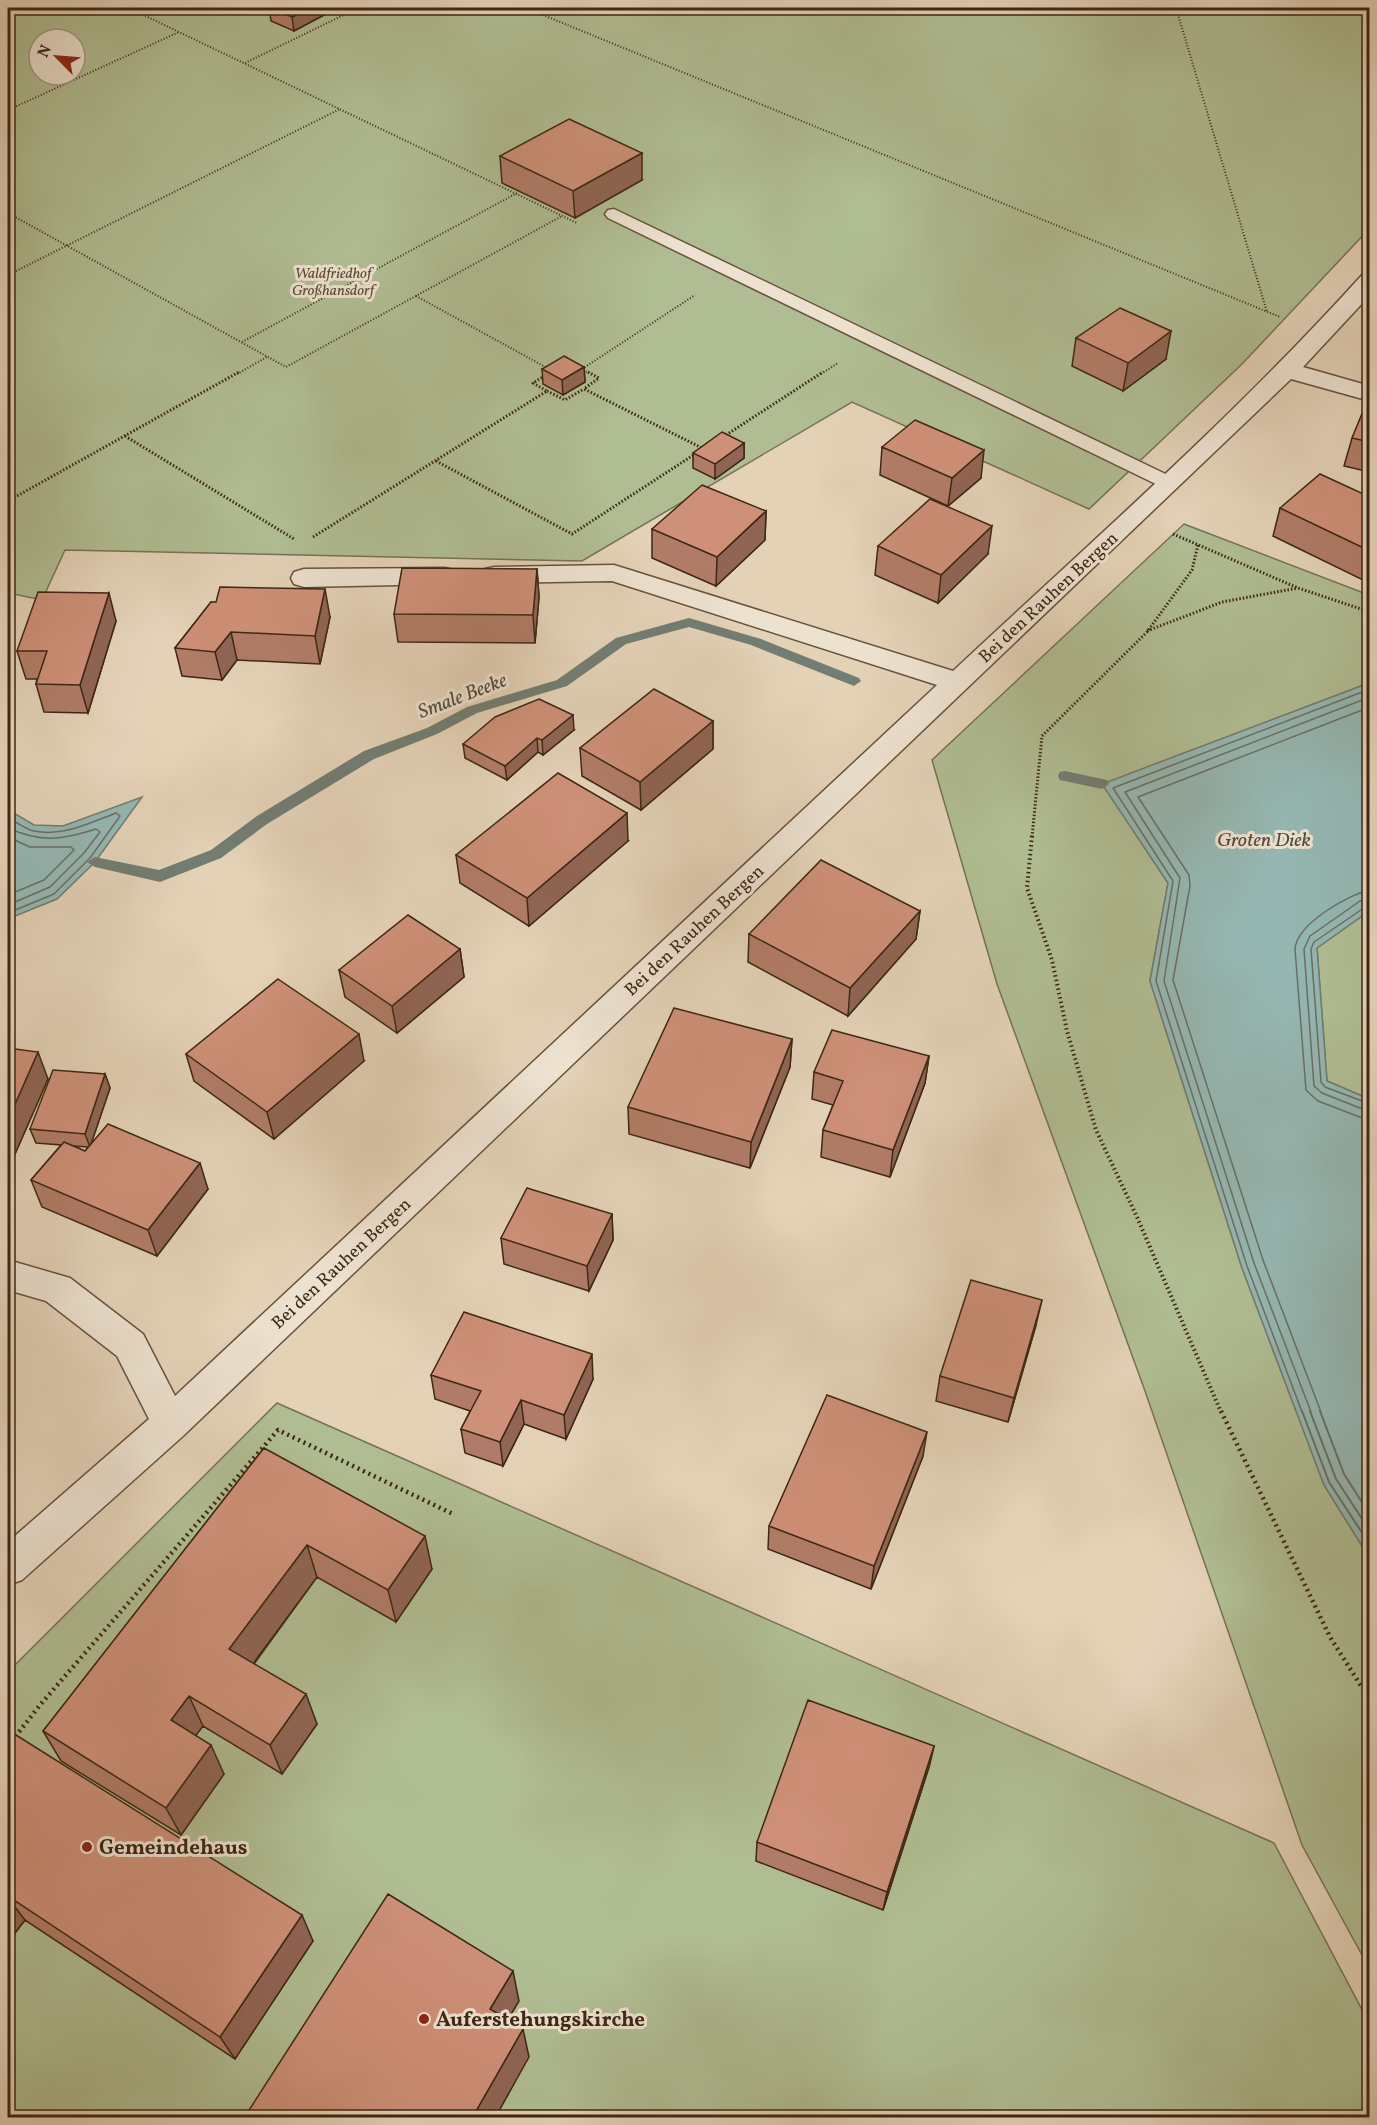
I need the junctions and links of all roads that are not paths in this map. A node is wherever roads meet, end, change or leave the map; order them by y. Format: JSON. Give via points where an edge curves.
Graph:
{"nodes":[{"id":1,"x":614,"y":214,"type":"dead end"},
{"id":2,"x":1370,"y":280,"type":"edge"},
{"id":3,"x":1286,"y":370,"type":"junction"},
{"id":4,"x":1370,"y":394,"type":"edge"},
{"id":5,"x":1169,"y":483,"type":"junction"},
{"id":6,"x":304,"y":578,"type":"dead end"},
{"id":7,"x":958,"y":682,"type":"junction"},
{"id":8,"x":8,"y":1275,"type":"edge"},
{"id":9,"x":170,"y":1424,"type":"junction"},
{"id":10,"x":8,"y":1567,"type":"edge"}],
"edges":[{"from":1,"to":5,"type":"lane"},
{"from":2,"to":3,"type":"street","name":"Bei den Rauhen Bergen"},
{"from":3,"to":4,"type":"street"},
{"from":3,"to":5,"type":"street","name":"Bei den Rauhen Bergen"},
{"from":5,"to":7,"type":"street","name":"Bei den Rauhen Bergen"},
{"from":6,"to":7,"type":"street","via":[[614,573]]},
{"from":7,"to":9,"type":"street","name":"Bei den Rauhen Bergen"},
{"from":8,"to":9,"type":"street","via":[[57,1289],[130,1345]]},
{"from":9,"to":10,"type":"street","name":"Bei den Rauhen Bergen"}]}
